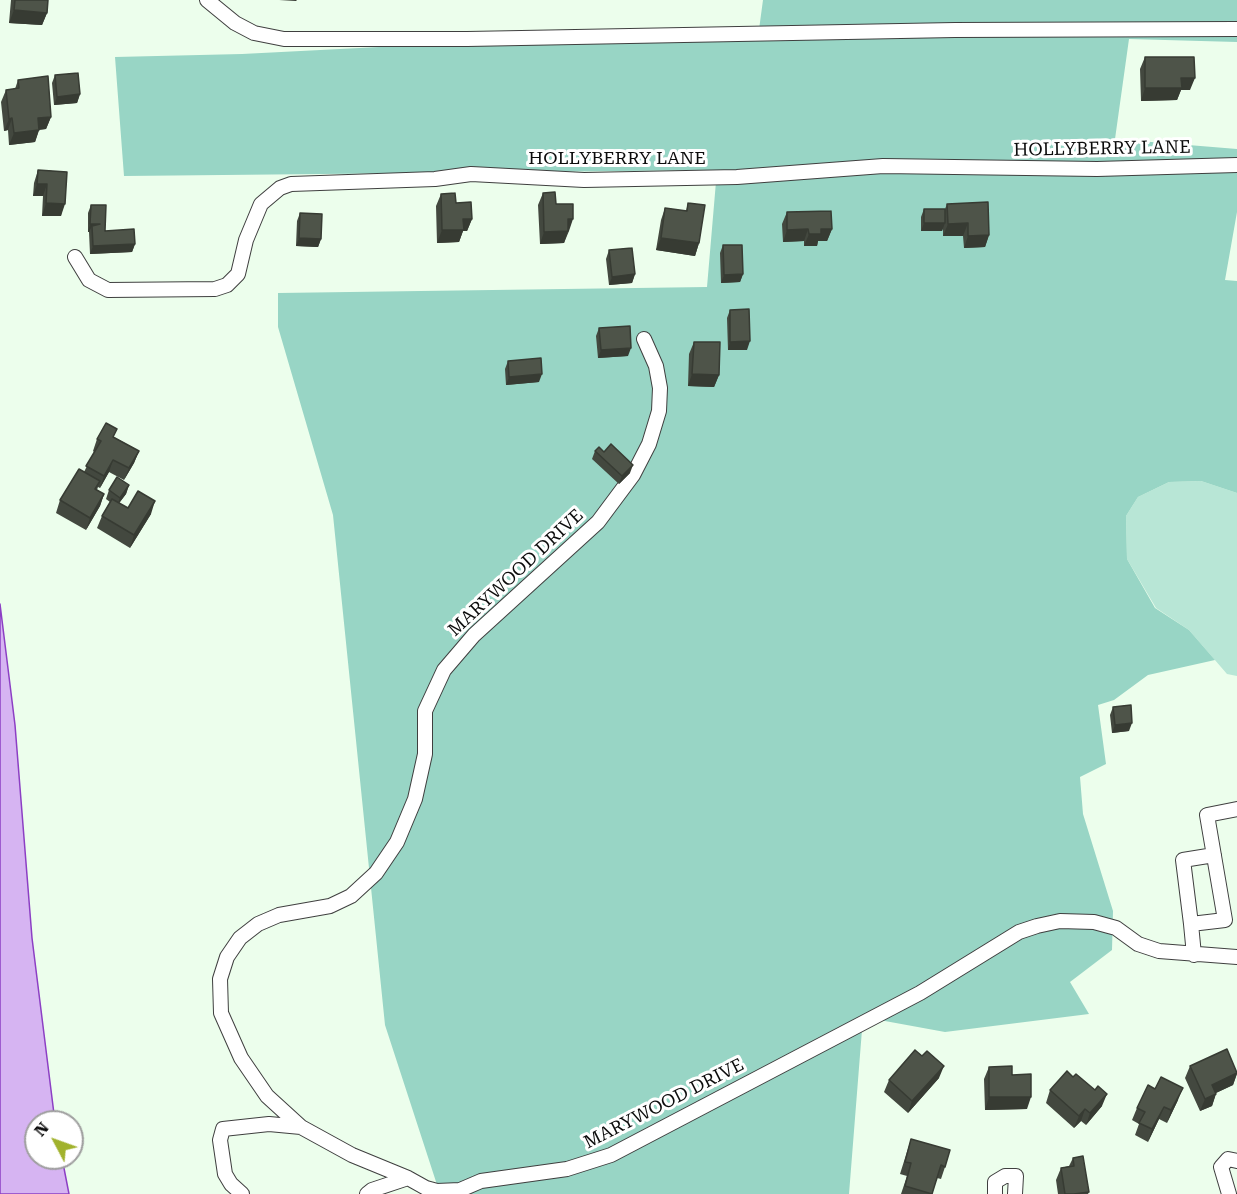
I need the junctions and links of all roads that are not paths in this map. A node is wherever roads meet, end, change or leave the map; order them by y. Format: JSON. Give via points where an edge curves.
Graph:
{"nodes":[{"id":1,"x":207,"y":0,"type":"edge"},
{"id":2,"x":1237,"y":29,"type":"edge"},
{"id":3,"x":1237,"y":165,"type":"edge"},
{"id":4,"x":75,"y":257,"type":"dead end"},
{"id":5,"x":644,"y":339,"type":"dead end"},
{"id":6,"x":1237,"y":809,"type":"edge"},
{"id":7,"x":1214,"y":855,"type":"junction"},
{"id":8,"x":1191,"y":924,"type":"junction"},
{"id":9,"x":1194,"y":955,"type":"junction"},
{"id":10,"x":1237,"y":957,"type":"edge"},
{"id":11,"x":301,"y":1127,"type":"junction"},
{"id":12,"x":1237,"y":1161,"type":"edge"},
{"id":13,"x":408,"y":1178,"type":"junction"},
{"id":14,"x":242,"y":1194,"type":"edge"},
{"id":15,"x":367,"y":1194,"type":"edge"},
{"id":16,"x":995,"y":1194,"type":"edge"},
{"id":17,"x":1015,"y":1194,"type":"edge"},
{"id":18,"x":1229,"y":1194,"type":"edge"}],
"edges":[{"from":1,"to":2,"type":"street","via":[[254,33],[284,39]]},
{"from":3,"to":4,"type":"street","name":"HOLLYBERRY LANE","via":[[1096,169],[883,166],[737,177],[584,180],[471,174],[291,184],[279,188],[261,204],[246,240],[238,274],[227,285],[215,289],[108,290],[89,280]]},
{"from":5,"to":11,"type":"street","name":"MARYWOOD DRIVE","via":[[656,366],[660,388],[657,423],[649,444],[633,475],[598,522],[474,635],[444,670],[425,711],[425,754],[415,799],[397,842],[360,889],[330,906],[279,915],[258,924],[240,938],[227,957],[219,991],[225,1024],[267,1096]]},
{"from":6,"to":7,"type":"street","via":[[1208,815]]},
{"from":7,"to":8,"type":"street","via":[[1183,860]]},
{"from":7,"to":8,"type":"street","via":[[1225,920]]},
{"from":8,"to":9,"type":"street"},
{"from":9,"to":10,"type":"street","name":"MARYWOOD DRIVE"},
{"from":9,"to":13,"type":"street","name":"MARYWOOD DRIVE","via":[[1148,948],[1116,928],[1094,922],[1071,920],[1037,926],[1019,932],[920,993],[600,1159],[567,1169],[481,1181],[449,1192],[426,1188]]},
{"from":11,"to":13,"type":"street","name":"MARYWOOD DRIVE","via":[[352,1155]]},
{"from":11,"to":14,"type":"street","via":[[269,1124],[224,1129],[220,1140],[225,1174]]},
{"from":12,"to":18,"type":"street","via":[[1228,1158],[1221,1167]]},
{"from":13,"to":15,"type":"street"},
{"from":16,"to":17,"type":"street","via":[[996,1182],[1005,1176],[1016,1176]]}]}
